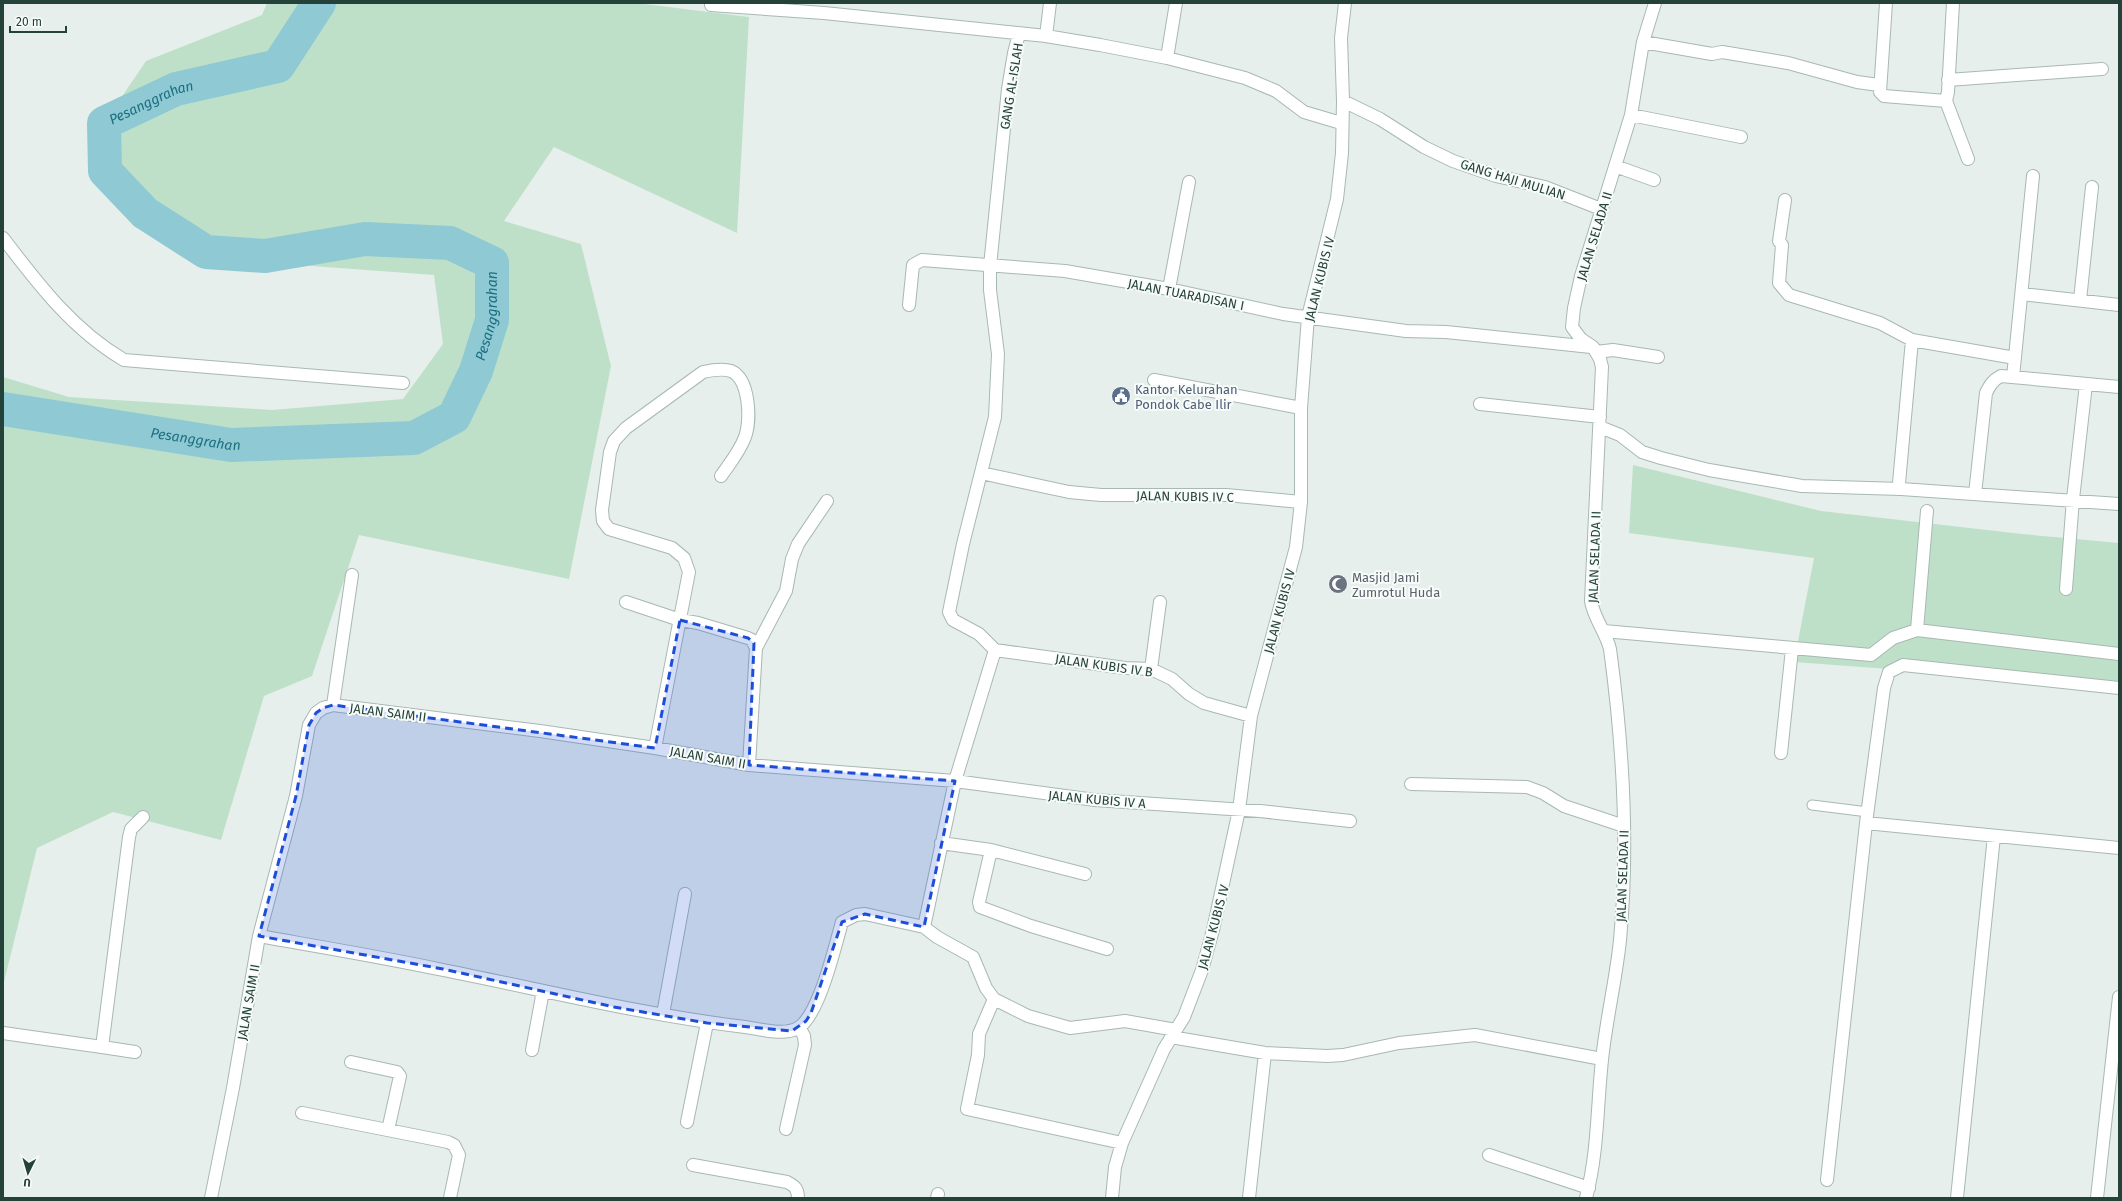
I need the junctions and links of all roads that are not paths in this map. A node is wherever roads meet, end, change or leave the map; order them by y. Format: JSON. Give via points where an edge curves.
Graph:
{"nodes":[{"id":1,"x":1050,"y":3,"type":"edge"},
{"id":2,"x":1176,"y":3,"type":"edge"},
{"id":3,"x":1345,"y":3,"type":"edge"},
{"id":4,"x":1655,"y":3,"type":"edge"},
{"id":5,"x":1886,"y":3,"type":"edge"},
{"id":6,"x":1953,"y":3,"type":"edge"},
{"id":7,"x":711,"y":5,"type":"dead end"},
{"id":8,"x":825,"y":8,"type":"edge"},
{"id":9,"x":1019,"y":34,"type":"junction"},
{"id":10,"x":1046,"y":36,"type":"junction"},
{"id":11,"x":1643,"y":42,"type":"junction"},
{"id":12,"x":1167,"y":58,"type":"junction"},
{"id":13,"x":2102,"y":69,"type":"dead end"},
{"id":14,"x":1948,"y":80,"type":"junction"},
{"id":15,"x":1879,"y":88,"type":"junction"},
{"id":16,"x":1343,"y":101,"type":"junction"},
{"id":17,"x":1946,"y":101,"type":"junction"},
{"id":18,"x":1630,"y":115,"type":"junction"},
{"id":19,"x":1341,"y":123,"type":"junction"},
{"id":20,"x":1741,"y":137,"type":"dead end"},
{"id":21,"x":1968,"y":158,"type":"dead end"},
{"id":22,"x":1615,"y":166,"type":"junction"},
{"id":23,"x":2034,"y":176,"type":"dead end"},
{"id":24,"x":1654,"y":180,"type":"dead end"},
{"id":25,"x":1189,"y":182,"type":"dead end"},
{"id":26,"x":2092,"y":187,"type":"dead end"},
{"id":27,"x":1785,"y":200,"type":"dead end"},
{"id":28,"x":1601,"y":209,"type":"junction"},
{"id":29,"x":3,"y":238,"type":"edge"},
{"id":30,"x":990,"y":266,"type":"junction"},
{"id":31,"x":1169,"y":289,"type":"junction"},
{"id":32,"x":2022,"y":294,"type":"junction"},
{"id":33,"x":2080,"y":300,"type":"junction"},
{"id":34,"x":909,"y":305,"type":"dead end"},
{"id":35,"x":2119,"y":305,"type":"edge"},
{"id":36,"x":1308,"y":317,"type":"junction"},
{"id":37,"x":1912,"y":340,"type":"junction"},
{"id":38,"x":1595,"y":350,"type":"junction"},
{"id":39,"x":1658,"y":357,"type":"dead end"},
{"id":40,"x":2015,"y":358,"type":"junction"},
{"id":41,"x":2013,"y":377,"type":"junction"},
{"id":42,"x":1154,"y":380,"type":"dead end"},
{"id":43,"x":403,"y":382,"type":"dead end"},
{"id":44,"x":2086,"y":384,"type":"junction"},
{"id":45,"x":2119,"y":387,"type":"edge"},
{"id":46,"x":1480,"y":404,"type":"dead end"},
{"id":47,"x":1301,"y":408,"type":"junction"},
{"id":48,"x":1600,"y":422,"type":"junction"},
{"id":49,"x":981,"y":473,"type":"junction"},
{"id":50,"x":721,"y":476,"type":"dead end"},
{"id":51,"x":1901,"y":489,"type":"junction"},
{"id":52,"x":1975,"y":494,"type":"junction"},
{"id":53,"x":2073,"y":499,"type":"junction"},
{"id":54,"x":826,"y":501,"type":"dead end"},
{"id":55,"x":1302,"y":502,"type":"junction"},
{"id":56,"x":2119,"y":504,"type":"edge"},
{"id":57,"x":1927,"y":512,"type":"dead end"},
{"id":58,"x":352,"y":575,"type":"dead end"},
{"id":59,"x":2066,"y":588,"type":"dead end"},
{"id":60,"x":626,"y":602,"type":"dead end"},
{"id":61,"x":1160,"y":602,"type":"dead end"},
{"id":62,"x":680,"y":620,"type":"junction"},
{"id":63,"x":1917,"y":630,"type":"junction"},
{"id":64,"x":1604,"y":632,"type":"junction"},
{"id":65,"x":756,"y":648,"type":"junction"},
{"id":66,"x":1792,"y":649,"type":"junction"},
{"id":67,"x":995,"y":650,"type":"junction"},
{"id":68,"x":2119,"y":654,"type":"edge"},
{"id":69,"x":1151,"y":669,"type":"junction"},
{"id":70,"x":2119,"y":688,"type":"edge"},
{"id":71,"x":333,"y":705,"type":"junction"},
{"id":72,"x":1251,"y":716,"type":"junction"},
{"id":73,"x":655,"y":748,"type":"junction"},
{"id":74,"x":1781,"y":753,"type":"dead end"},
{"id":75,"x":749,"y":765,"type":"junction"},
{"id":76,"x":955,"y":781,"type":"junction"},
{"id":77,"x":1410,"y":784,"type":"dead end"},
{"id":78,"x":1812,"y":804,"type":"dead end"},
{"id":79,"x":1239,"y":810,"type":"junction"},
{"id":80,"x":143,"y":817,"type":"dead end"},
{"id":81,"x":1867,"y":817,"type":"junction"},
{"id":82,"x":1350,"y":821,"type":"dead end"},
{"id":83,"x":1624,"y":826,"type":"junction"},
{"id":84,"x":1994,"y":836,"type":"junction"},
{"id":85,"x":941,"y":843,"type":"junction"},
{"id":86,"x":2119,"y":848,"type":"edge"},
{"id":87,"x":991,"y":850,"type":"junction"},
{"id":88,"x":1085,"y":874,"type":"dead end"},
{"id":89,"x":685,"y":894,"type":"dead end"},
{"id":90,"x":924,"y":927,"type":"junction"},
{"id":91,"x":259,"y":936,"type":"junction"},
{"id":92,"x":1107,"y":949,"type":"dead end"},
{"id":93,"x":542,"y":991,"type":"junction"},
{"id":94,"x":2119,"y":998,"type":"edge"},
{"id":95,"x":994,"y":999,"type":"junction"},
{"id":96,"x":663,"y":1014,"type":"junction"},
{"id":97,"x":708,"y":1023,"type":"junction"},
{"id":98,"x":799,"y":1027,"type":"junction"},
{"id":99,"x":3,"y":1033,"type":"edge"},
{"id":100,"x":1173,"y":1034,"type":"junction"},
{"id":101,"x":102,"y":1047,"type":"junction"},
{"id":102,"x":532,"y":1050,"type":"dead end"},
{"id":103,"x":135,"y":1052,"type":"dead end"},
{"id":104,"x":1265,"y":1053,"type":"junction"},
{"id":105,"x":1602,"y":1059,"type":"junction"},
{"id":106,"x":351,"y":1062,"type":"dead end"},
{"id":107,"x":2114,"y":1090,"type":"edge"},
{"id":108,"x":302,"y":1113,"type":"dead end"},
{"id":109,"x":687,"y":1122,"type":"dead end"},
{"id":110,"x":786,"y":1129,"type":"dead end"},
{"id":111,"x":388,"y":1130,"type":"junction"},
{"id":112,"x":1122,"y":1144,"type":"junction"},
{"id":113,"x":1489,"y":1155,"type":"dead end"},
{"id":114,"x":693,"y":1165,"type":"dead end"},
{"id":115,"x":1827,"y":1180,"type":"dead end"},
{"id":116,"x":1587,"y":1193,"type":"edge"},
{"id":117,"x":211,"y":1198,"type":"edge"},
{"id":118,"x":450,"y":1198,"type":"edge"},
{"id":119,"x":798,"y":1198,"type":"edge"},
{"id":120,"x":1112,"y":1198,"type":"edge"},
{"id":121,"x":1249,"y":1198,"type":"edge"},
{"id":122,"x":1957,"y":1198,"type":"edge"},
{"id":123,"x":2097,"y":1198,"type":"edge"}],
"edges":[{"from":1,"to":10,"type":"street"},
{"from":2,"to":12,"type":"street"},
{"from":3,"to":16,"type":"street","name":"JALAN KUBIS IV","via":[[1342,38]]},
{"from":4,"to":11,"type":"street","name":"JALAN SELADA II"},
{"from":5,"to":15,"type":"street"},
{"from":6,"to":14,"type":"street"},
{"from":7,"to":8,"type":"street"},
{"from":8,"to":9,"type":"street"},
{"from":9,"to":10,"type":"street","name":"GANG AL-ISLAH"},
{"from":9,"to":30,"type":"street","name":"GANG AL-ISLAH","via":[[1008,89]]},
{"from":10,"to":12,"type":"street","name":"GANG AL-ISLAH"},
{"from":11,"to":15,"type":"street","via":[[1788,63]]},
{"from":11,"to":18,"type":"street","name":"JALAN SELADA II"},
{"from":12,"to":19,"type":"street","name":"GANG AL-ISLAH","via":[[1245,78],[1276,91],[1304,112]]},
{"from":13,"to":14,"type":"street"},
{"from":14,"to":17,"type":"street"},
{"from":15,"to":17,"type":"street","via":[[1884,96]]},
{"from":16,"to":19,"type":"street","name":"JALAN KUBIS IV"},
{"from":16,"to":28,"type":"street","name":"GANG HAJI MULIAN","via":[[1453,161],[1496,176],[1545,187]]},
{"from":17,"to":21,"type":"street"},
{"from":18,"to":20,"type":"street"},
{"from":18,"to":22,"type":"street","name":"JALAN SELADA II"},
{"from":19,"to":36,"type":"street","name":"JALAN KUBIS IV","via":[[1342,153],[1337,199]]},
{"from":22,"to":24,"type":"street"},
{"from":22,"to":28,"type":"street","name":"JALAN SELADA II"},
{"from":23,"to":32,"type":"street"},
{"from":25,"to":31,"type":"street"},
{"from":26,"to":33,"type":"street"},
{"from":27,"to":37,"type":"street","via":[[1778,241],[1782,245],[1779,283],[1784,292],[1880,323]]},
{"from":28,"to":38,"type":"street","name":"JALAN SELADA II","via":[[1581,276],[1572,327],[1581,339]]},
{"from":29,"to":43,"type":"street","via":[[63,311],[107,349],[124,360]]},
{"from":30,"to":31,"type":"street","name":"JALAN TUARADISAN I","via":[[1065,271]]},
{"from":30,"to":34,"type":"street","name":"JALAN TUARADISAN I","via":[[922,260],[916,262],[911,270]]},
{"from":30,"to":49,"type":"street","name":"GANG AL-ISLAH","via":[[998,354],[997,382],[992,435]]},
{"from":31,"to":36,"type":"street","name":"JALAN TUARADISAN I"},
{"from":32,"to":33,"type":"street"},
{"from":32,"to":40,"type":"street"},
{"from":33,"to":35,"type":"street"},
{"from":36,"to":38,"type":"street","name":"JALAN TUARADISAN I","via":[[1406,331],[1446,332]]},
{"from":36,"to":47,"type":"street","name":"JALAN KUBIS IV"},
{"from":37,"to":40,"type":"street"},
{"from":37,"to":51,"type":"street","via":[[1899,483]]},
{"from":38,"to":39,"type":"street","name":"JALAN TUARADISAN I"},
{"from":38,"to":48,"type":"street","name":"JALAN SELADA II","via":[[1602,367]]},
{"from":40,"to":41,"type":"street"},
{"from":41,"to":44,"type":"street"},
{"from":41,"to":52,"type":"street","via":[[2001,376],[1995,379],[1986,393]]},
{"from":42,"to":47,"type":"street"},
{"from":44,"to":45,"type":"street"},
{"from":44,"to":53,"type":"street"},
{"from":46,"to":48,"type":"street"},
{"from":47,"to":55,"type":"street","name":"JALAN KUBIS IV"},
{"from":48,"to":51,"type":"street","via":[[1642,452],[1710,470],[1802,486]]},
{"from":48,"to":64,"type":"street","name":"JALAN SELADA II","via":[[1591,601],[1592,610]]},
{"from":49,"to":55,"type":"street","name":"JALAN KUBIS IV C","via":[[1069,492],[1101,495],[1226,495]]},
{"from":49,"to":67,"type":"street","name":"GANG AL-ISLAH","via":[[949,612],[953,620],[979,634]]},
{"from":50,"to":62,"type":"street","via":[[746,436],[749,420],[746,391],[732,372],[718,369],[704,372],[626,428],[614,441],[610,452],[602,510],[603,521],[609,528],[672,548],[684,558],[689,572]]},
{"from":51,"to":52,"type":"street"},
{"from":52,"to":53,"type":"street"},
{"from":53,"to":56,"type":"street"},
{"from":53,"to":59,"type":"street"},
{"from":54,"to":65,"type":"street","via":[[798,544],[792,559],[786,592]]},
{"from":55,"to":72,"type":"street","name":"JALAN KUBIS IV","via":[[1288,581]]},
{"from":57,"to":63,"type":"street"},
{"from":58,"to":71,"type":"street"},
{"from":60,"to":62,"type":"street"},
{"from":61,"to":69,"type":"street"},
{"from":62,"to":65,"type":"street","via":[[748,638]]},
{"from":62,"to":73,"type":"street"},
{"from":63,"to":66,"type":"street","via":[[1893,638],[1871,655]]},
{"from":63,"to":68,"type":"street"},
{"from":64,"to":66,"type":"street"},
{"from":64,"to":83,"type":"street","name":"JALAN SELADA II","via":[[1610,650],[1618,710]]},
{"from":65,"to":75,"type":"street"},
{"from":66,"to":74,"type":"street"},
{"from":67,"to":69,"type":"street","name":"JALAN KUBIS IV B","via":[[1125,668]]},
{"from":67,"to":76,"type":"street"},
{"from":69,"to":72,"type":"street","name":"JALAN KUBIS IV B","via":[[1172,679],[1204,703]]},
{"from":70,"to":81,"type":"street","via":[[1903,665],[1896,667],[1890,672],[1884,688]]},
{"from":71,"to":73,"type":"street","name":"JALAN SAIM II"},
{"from":71,"to":91,"type":"street","name":"JALAN SAIM II","via":[[316,713],[309,725],[296,796]]},
{"from":72,"to":79,"type":"street","name":"JALAN KUBIS IV"},
{"from":73,"to":75,"type":"street","name":"JALAN SAIM II"},
{"from":75,"to":76,"type":"street","name":"JALAN SAIM II"},
{"from":76,"to":79,"type":"street","name":"JALAN KUBIS IV A","via":[[1095,800]]},
{"from":76,"to":85,"type":"street"},
{"from":77,"to":83,"type":"street","via":[[1527,787],[1564,806]]},
{"from":78,"to":81,"type":"lane"},
{"from":79,"to":82,"type":"street","name":"JALAN KUBIS IV A"},
{"from":79,"to":100,"type":"street","name":"JALAN KUBIS IV","via":[[1212,937],[1184,1016]]},
{"from":80,"to":101,"type":"street","via":[[131,829],[129,837]]},
{"from":81,"to":84,"type":"street"},
{"from":81,"to":115,"type":"street"},
{"from":83,"to":105,"type":"street","name":"JALAN SELADA II","via":[[1620,940]]},
{"from":84,"to":86,"type":"street"},
{"from":84,"to":122,"type":"street"},
{"from":85,"to":87,"type":"street"},
{"from":85,"to":90,"type":"street"},
{"from":87,"to":88,"type":"street"},
{"from":87,"to":92,"type":"street","via":[[980,907],[1031,926]]},
{"from":89,"to":96,"type":"street"},
{"from":90,"to":95,"type":"street","via":[[973,957],[986,988]]},
{"from":90,"to":98,"type":"street","via":[[865,914],[856,915],[842,922],[820,992],[809,1017]]},
{"from":91,"to":93,"type":"street","via":[[443,969]]},
{"from":91,"to":117,"type":"street","name":"JALAN SAIM II"},
{"from":93,"to":96,"type":"street","via":[[614,1007]]},
{"from":93,"to":102,"type":"street"},
{"from":94,"to":107,"type":"street"},
{"from":95,"to":100,"type":"street","via":[[1028,1016],[1070,1028],[1125,1021]]},
{"from":95,"to":112,"type":"street","via":[[979,1034],[978,1055],[967,1109]]},
{"from":96,"to":97,"type":"street"},
{"from":97,"to":98,"type":"street","via":[[783,1031],[792,1031]]},
{"from":97,"to":109,"type":"street"},
{"from":98,"to":110,"type":"street","via":[[804,1036],[804,1045]]},
{"from":99,"to":101,"type":"street"},
{"from":100,"to":104,"type":"street"},
{"from":100,"to":112,"type":"street","name":"JALAN KUBIS IV"},
{"from":101,"to":103,"type":"street"},
{"from":104,"to":105,"type":"street","via":[[1343,1055],[1400,1043],[1475,1035]]},
{"from":104,"to":121,"type":"street"},
{"from":105,"to":116,"type":"street","name":"JALAN SELADA II","via":[[1595,1148]]},
{"from":106,"to":111,"type":"street","via":[[397,1072],[400,1076]]},
{"from":107,"to":123,"type":"street"},
{"from":108,"to":111,"type":"street"},
{"from":111,"to":118,"type":"street","via":[[454,1145],[459,1155]]},
{"from":112,"to":120,"type":"street","name":"JALAN KUBIS IV","via":[[1115,1167]]},
{"from":113,"to":116,"type":"street"},
{"from":114,"to":119,"type":"street","via":[[787,1182],[795,1186]]}]}
